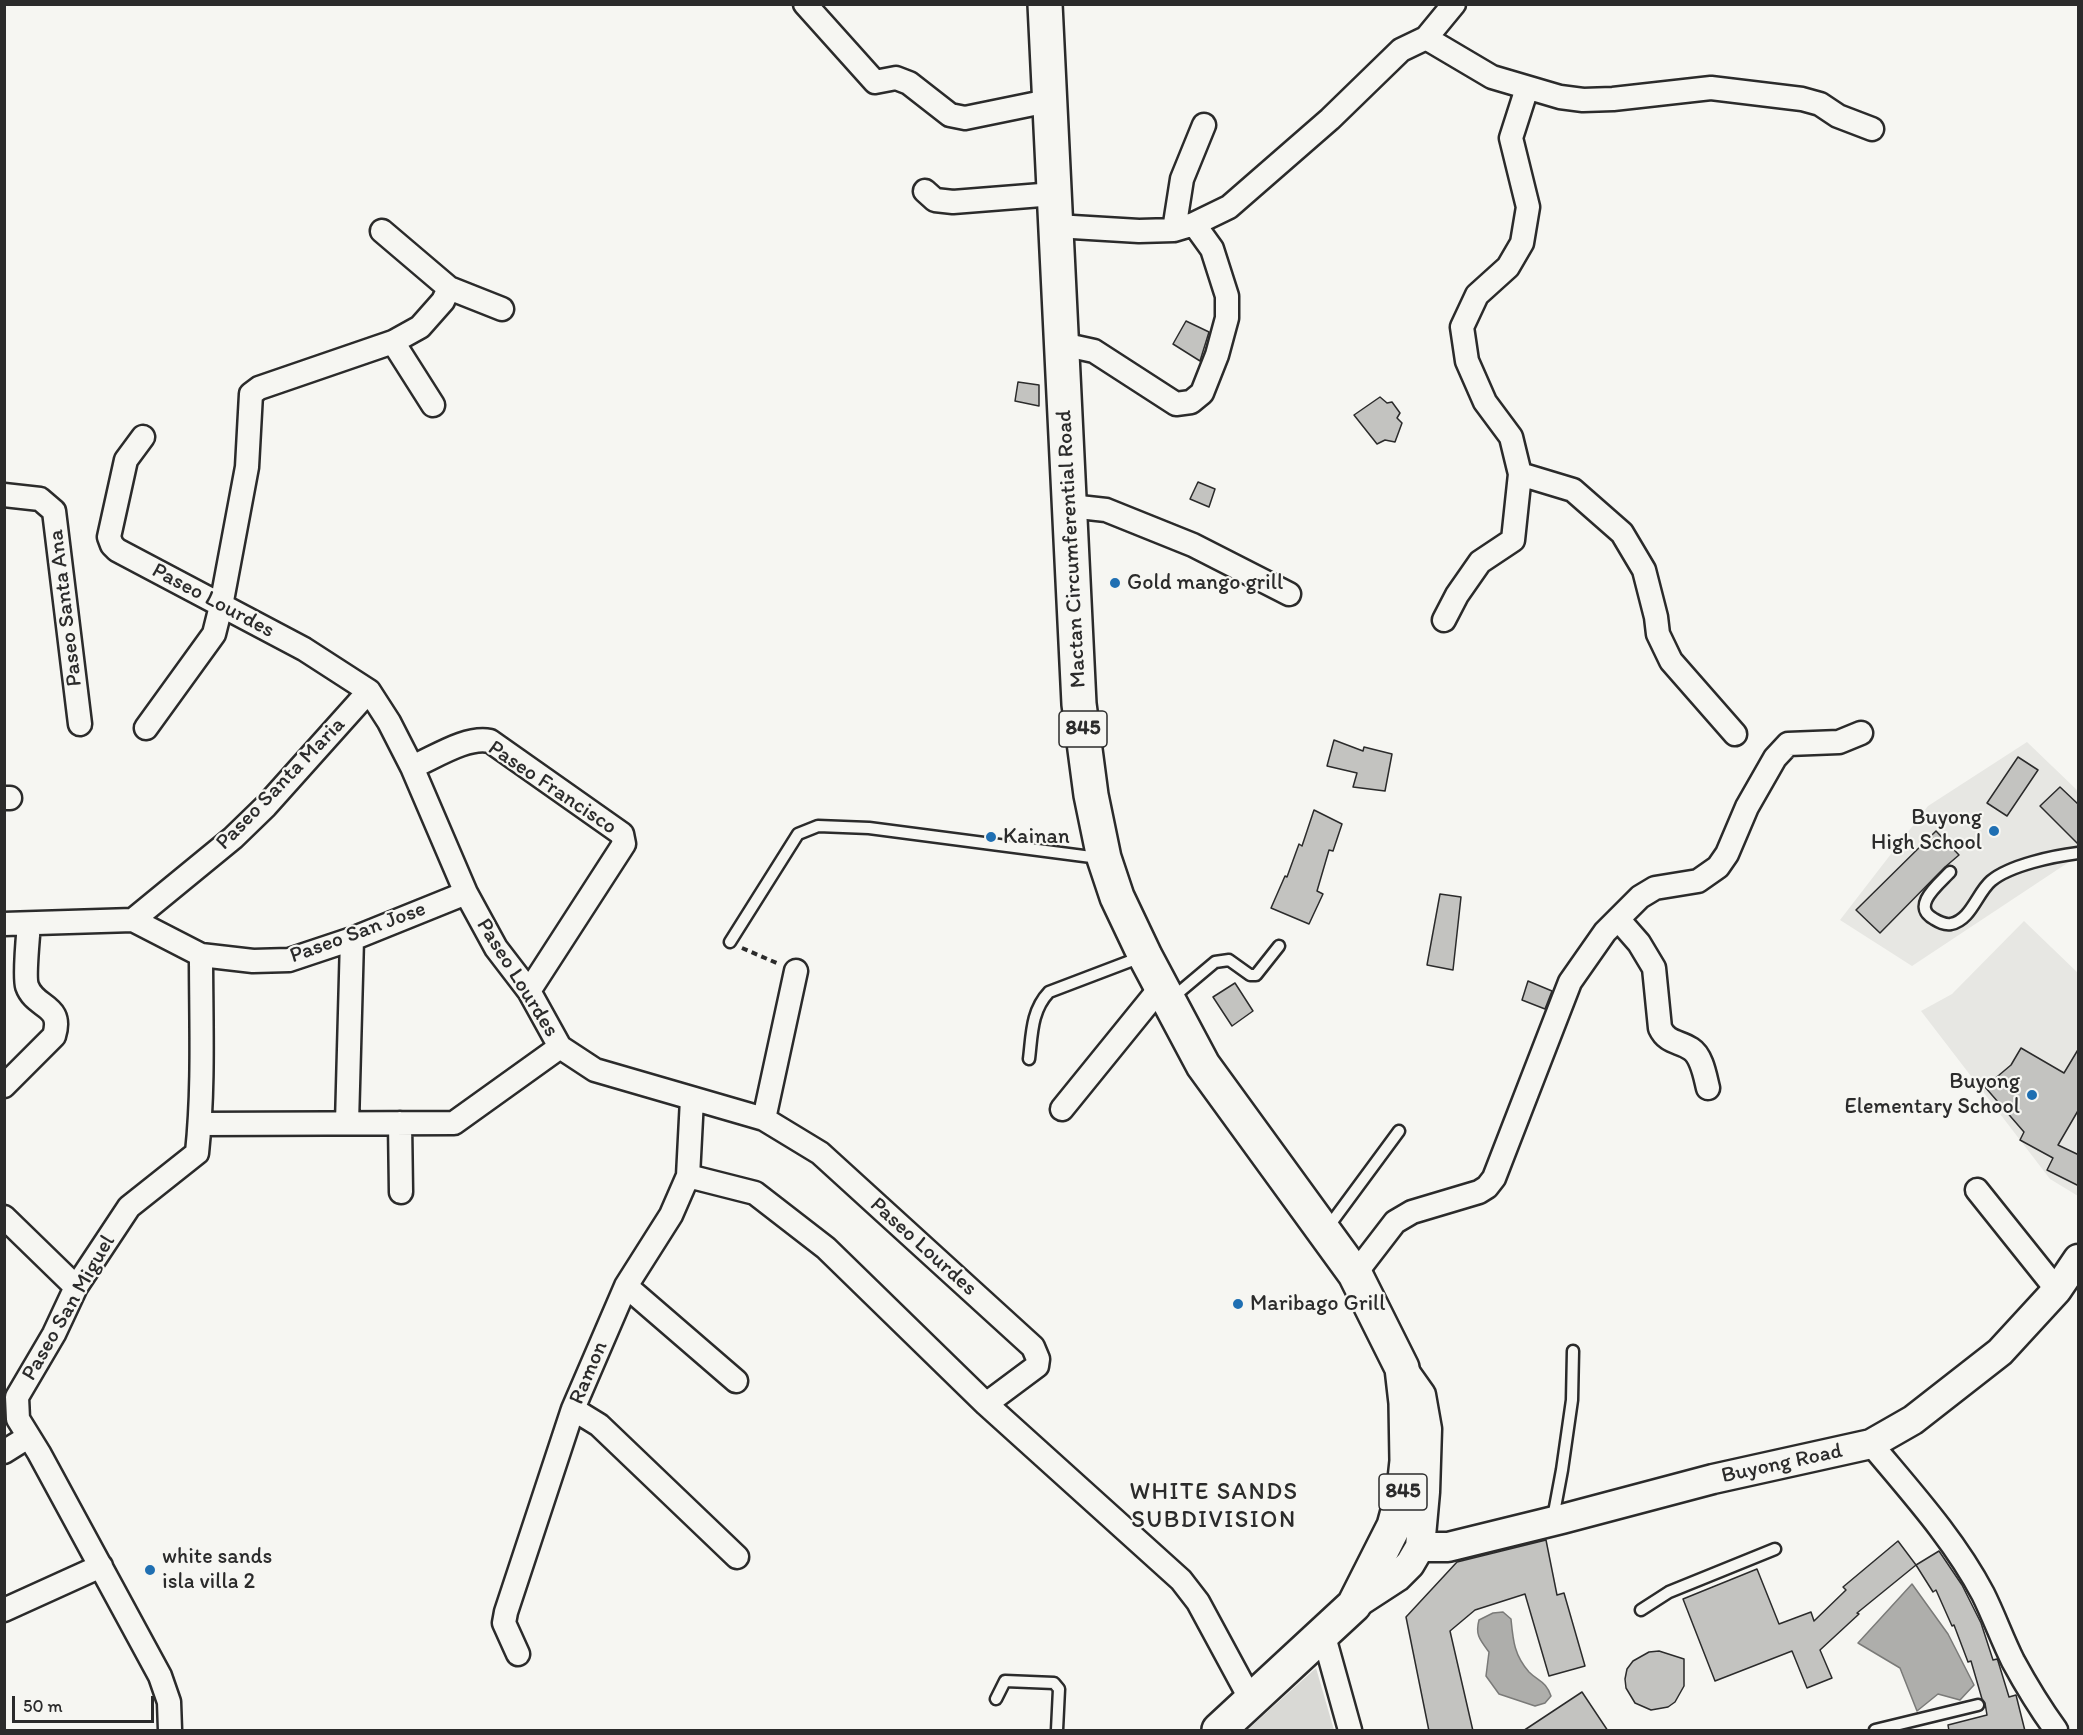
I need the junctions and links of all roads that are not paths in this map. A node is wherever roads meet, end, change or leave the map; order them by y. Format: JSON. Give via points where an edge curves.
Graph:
{"nodes":[{"id":1,"x":804,"y":4,"type":"edge"},
{"id":2,"x":1045,"y":4,"type":"edge"},
{"id":3,"x":1454,"y":4,"type":"edge"},
{"id":4,"x":1426,"y":38,"type":"junction"},
{"id":5,"x":1527,"y":88,"type":"junction"},
{"id":6,"x":1048,"y":101,"type":"junction"},
{"id":7,"x":1204,"y":125,"type":"dead end"},
{"id":8,"x":1872,"y":129,"type":"dead end"},
{"id":9,"x":926,"y":191,"type":"dead end"},
{"id":10,"x":1054,"y":194,"type":"junction"},
{"id":11,"x":1056,"y":226,"type":"junction"},
{"id":12,"x":1184,"y":227,"type":"junction"},
{"id":13,"x":382,"y":231,"type":"dead end"},
{"id":14,"x":449,"y":288,"type":"junction"},
{"id":15,"x":502,"y":309,"type":"dead end"},
{"id":16,"x":393,"y":342,"type":"junction"},
{"id":17,"x":1062,"y":344,"type":"junction"},
{"id":18,"x":433,"y":405,"type":"dead end"},
{"id":19,"x":142,"y":437,"type":"dead end"},
{"id":20,"x":1520,"y":474,"type":"junction"},
{"id":21,"x":4,"y":495,"type":"edge"},
{"id":22,"x":1070,"y":506,"type":"junction"},
{"id":23,"x":1289,"y":594,"type":"dead end"},
{"id":24,"x":221,"y":606,"type":"junction"},
{"id":25,"x":1444,"y":620,"type":"dead end"},
{"id":26,"x":369,"y":691,"type":"junction"},
{"id":27,"x":80,"y":724,"type":"dead end"},
{"id":28,"x":146,"y":728,"type":"dead end"},
{"id":29,"x":1861,"y":733,"type":"dead end"},
{"id":30,"x":1735,"y":734,"type":"dead end"},
{"id":31,"x":412,"y":767,"type":"junction"},
{"id":32,"x":2079,"y":853,"type":"edge"},
{"id":33,"x":1104,"y":858,"type":"junction"},
{"id":34,"x":1950,"y":872,"type":"dead end"},
{"id":35,"x":466,"y":893,"type":"junction"},
{"id":36,"x":1618,"y":919,"type":"junction"},
{"id":37,"x":133,"y":920,"type":"junction"},
{"id":38,"x":4,"y":924,"type":"edge"},
{"id":39,"x":29,"y":924,"type":"junction"},
{"id":40,"x":352,"y":939,"type":"junction"},
{"id":41,"x":730,"y":942,"type":"road end"},
{"id":42,"x":1279,"y":946,"type":"dead end"},
{"id":43,"x":201,"y":954,"type":"junction"},
{"id":44,"x":1144,"y":956,"type":"junction"},
{"id":45,"x":796,"y":971,"type":"road end"},
{"id":46,"x":529,"y":992,"type":"junction"},
{"id":47,"x":1165,"y":994,"type":"junction"},
{"id":48,"x":560,"y":1047,"type":"junction"},
{"id":49,"x":1029,"y":1059,"type":"dead end"},
{"id":50,"x":4,"y":1086,"type":"edge"},
{"id":51,"x":1708,"y":1088,"type":"dead end"},
{"id":52,"x":692,"y":1099,"type":"junction"},
{"id":53,"x":1062,"y":1109,"type":"dead end"},
{"id":54,"x":764,"y":1119,"type":"junction"},
{"id":55,"x":347,"y":1123,"type":"junction"},
{"id":56,"x":400,"y":1123,"type":"junction"},
{"id":57,"x":200,"y":1124,"type":"junction"},
{"id":58,"x":1399,"y":1131,"type":"dead end"},
{"id":59,"x":688,"y":1176,"type":"junction"},
{"id":60,"x":1977,"y":1190,"type":"dead end"},
{"id":61,"x":401,"y":1192,"type":"dead end"},
{"id":62,"x":4,"y":1217,"type":"edge"},
{"id":63,"x":1324,"y":1232,"type":"junction"},
{"id":64,"x":2079,"y":1259,"type":"edge"},
{"id":65,"x":1355,"y":1274,"type":"junction"},
{"id":66,"x":626,"y":1286,"type":"junction"},
{"id":67,"x":76,"y":1287,"type":"junction"},
{"id":68,"x":2057,"y":1290,"type":"junction"},
{"id":69,"x":1573,"y":1351,"type":"dead end"},
{"id":70,"x":1402,"y":1368,"type":"junction"},
{"id":71,"x":736,"y":1381,"type":"dead end"},
{"id":72,"x":986,"y":1404,"type":"junction"},
{"id":73,"x":573,"y":1409,"type":"junction"},
{"id":74,"x":28,"y":1437,"type":"junction"},
{"id":75,"x":1871,"y":1444,"type":"junction"},
{"id":76,"x":4,"y":1452,"type":"edge"},
{"id":77,"x":1552,"y":1521,"type":"junction"},
{"id":78,"x":1420,"y":1548,"type":"junction"},
{"id":79,"x":1775,"y":1549,"type":"dead end"},
{"id":80,"x":737,"y":1557,"type":"dead end"},
{"id":81,"x":101,"y":1566,"type":"junction"},
{"id":82,"x":1354,"y":1605,"type":"junction"},
{"id":83,"x":4,"y":1610,"type":"edge"},
{"id":84,"x":1641,"y":1610,"type":"dead end"},
{"id":85,"x":1323,"y":1634,"type":"junction"},
{"id":86,"x":518,"y":1654,"type":"dead end"},
{"id":87,"x":996,"y":1699,"type":"dead end"},
{"id":88,"x":1251,"y":1700,"type":"junction"},
{"id":89,"x":1978,"y":1705,"type":"dead end"},
{"id":90,"x":170,"y":1731,"type":"edge"},
{"id":91,"x":1057,"y":1731,"type":"edge"},
{"id":92,"x":1219,"y":1731,"type":"edge"},
{"id":93,"x":1350,"y":1731,"type":"edge"},
{"id":94,"x":1875,"y":1731,"type":"edge"},
{"id":95,"x":2056,"y":1731,"type":"edge"}],
"edges":[{"from":1,"to":6,"type":"street","via":[[875,82],[896,78],[909,83],[950,115],[965,117]]},
{"from":2,"to":6,"type":"main road","name":"Mactan Circumferential Road","number":"845"},
{"from":3,"to":4,"type":"street"},
{"from":4,"to":5,"type":"street","via":[[1492,77]]},
{"from":4,"to":12,"type":"street","via":[[1401,50],[1330,119],[1229,207]]},
{"from":5,"to":8,"type":"street","via":[[1583,100],[1724,89],[1802,99]]},
{"from":5,"to":20,"type":"street","via":[[1511,138],[1528,207],[1522,243],[1508,267],[1477,294],[1462,327],[1467,361],[1485,402],[1511,437]]},
{"from":6,"to":10,"type":"main road","name":"Mactan Circumferential Road","number":"845"},
{"from":7,"to":12,"type":"street","via":[[1182,179]]},
{"from":9,"to":10,"type":"street","via":[[935,200],[953,202]]},
{"from":10,"to":11,"type":"main road","name":"Mactan Circumferential Road","number":"845"},
{"from":11,"to":12,"type":"street","via":[[1139,231]]},
{"from":11,"to":17,"type":"main road","name":"Mactan Circumferential Road","number":"845"},
{"from":12,"to":17,"type":"street","via":[[1212,249],[1227,296],[1227,318],[1202,393],[1191,402],[1176,404],[1094,351]]},
{"from":13,"to":14,"type":"street"},
{"from":14,"to":15,"type":"street"},
{"from":14,"to":16,"type":"street","via":[[420,327]]},
{"from":16,"to":18,"type":"street"},
{"from":16,"to":24,"type":"street","via":[[251,394],[247,467]]},
{"from":17,"to":22,"type":"main road","name":"Mactan Circumferential Road","number":"845"},
{"from":19,"to":24,"type":"street","name":"Paseo Lourdes","via":[[126,459],[109,537],[112,545]]},
{"from":20,"to":25,"type":"street","via":[[1513,540],[1480,562]]},
{"from":20,"to":30,"type":"street","via":[[1573,490],[1622,533],[1644,570],[1658,634],[1671,662]]},
{"from":21,"to":27,"type":"street","name":"Paseo Santa Ana","via":[[40,499],[54,511]]},
{"from":22,"to":23,"type":"street","via":[[1106,510],[1193,545]]},
{"from":22,"to":33,"type":"main road","name":"Mactan Circumferential Road","number":"845","via":[[1079,704]]},
{"from":24,"to":26,"type":"street","name":"Paseo Lourdes","via":[[304,649]]},
{"from":24,"to":28,"type":"street","via":[[214,634]]},
{"from":26,"to":31,"type":"street","name":"Paseo Lourdes"},
{"from":26,"to":37,"type":"street","name":"Paseo Santa Maria","via":[[266,806]]},
{"from":29,"to":36,"type":"street","via":[[1839,742],[1788,744],[1775,758],[1718,867],[1698,880],[1655,888]]},
{"from":31,"to":35,"type":"street","name":"Paseo Lourdes"},
{"from":31,"to":46,"type":"street","name":"Paseo Francisco","via":[[469,742],[490,741],[622,834],[624,844]]},
{"from":32,"to":34,"type":"lane","via":[[2035,861],[2002,875],[1992,881],[1960,920],[1943,924],[1930,916],[1925,904]]},
{"from":33,"to":41,"type":"lane","via":[[869,828],[818,826],[798,834]]},
{"from":33,"to":44,"type":"main road","name":"Mactan Circumferential Road","number":"845"},
{"from":35,"to":40,"type":"street","name":"Paseo San Jose"},
{"from":35,"to":46,"type":"street","name":"Paseo Lourdes","via":[[496,948]]},
{"from":36,"to":51,"type":"street","via":[[1654,968],[1664,1036],[1692,1049]]},
{"from":36,"to":65,"type":"street","via":[[1570,982],[1494,1178],[1479,1192],[1412,1212],[1395,1222]]},
{"from":37,"to":39,"type":"street","name":"Paseo San Jose"},
{"from":37,"to":43,"type":"street","name":"Paseo San Jose"},
{"from":38,"to":39,"type":"street","name":"Paseo San Jose"},
{"from":39,"to":50,"type":"street","via":[[27,986],[55,1015],[57,1025],[54,1036]]},
{"from":40,"to":43,"type":"street","name":"Paseo San Jose","via":[[289,960],[253,962]]},
{"from":40,"to":55,"type":"street"},
{"from":42,"to":47,"type":"lane","via":[[1256,975],[1229,960],[1215,962]]},
{"from":43,"to":57,"type":"street","name":"Paseo San Miguel"},
{"from":44,"to":47,"type":"main road","name":"Mactan Circumferential Road","number":"845"},
{"from":44,"to":49,"type":"lane","via":[[1049,992],[1035,1013]]},
{"from":45,"to":54,"type":"street"},
{"from":46,"to":48,"type":"street","name":"Paseo Lourdes"},
{"from":47,"to":53,"type":"street"},
{"from":47,"to":63,"type":"main road","name":"Mactan Circumferential Road","number":"845","via":[[1203,1065]]},
{"from":48,"to":52,"type":"street","name":"Paseo Lourdes","via":[[596,1070]]},
{"from":48,"to":56,"type":"street","via":[[454,1123]]},
{"from":52,"to":54,"type":"street","name":"Paseo Lourdes"},
{"from":52,"to":59,"type":"street","name":"Ramon"},
{"from":54,"to":72,"type":"street","name":"Paseo Lourdes","via":[[820,1153],[1033,1347],[1038,1359],[1036,1366]]},
{"from":55,"to":56,"type":"street"},
{"from":55,"to":57,"type":"street"},
{"from":56,"to":61,"type":"street"},
{"from":57,"to":67,"type":"street","name":"Paseo San Miguel","via":[[197,1153],[129,1207]]},
{"from":58,"to":63,"type":"lane"},
{"from":59,"to":66,"type":"street","name":"Ramon","via":[[671,1215]]},
{"from":59,"to":72,"type":"street","via":[[755,1192],[826,1248]]},
{"from":60,"to":68,"type":"street"},
{"from":62,"to":67,"type":"street"},
{"from":63,"to":65,"type":"main road","name":"Mactan Circumferential Road","number":"845"},
{"from":64,"to":68,"type":"street","name":"Buyong Road"},
{"from":65,"to":70,"type":"main road","name":"Mactan Circumferential Road","number":"845"},
{"from":66,"to":71,"type":"street"},
{"from":66,"to":73,"type":"street","name":"Ramon"},
{"from":67,"to":74,"type":"street","name":"Paseo San Miguel","via":[[17,1397],[18,1419]]},
{"from":68,"to":75,"type":"street","name":"Buyong Road","via":[[2000,1352],[1913,1420]]},
{"from":69,"to":77,"type":"lane","via":[[1572,1400]]},
{"from":70,"to":78,"type":"street","via":[[1421,1395],[1427,1429]]},
{"from":70,"to":82,"type":"main road","name":"Mactan Circumferential Road","number":"845","via":[[1407,1435],[1404,1489],[1394,1526]]},
{"from":72,"to":88,"type":"street","via":[[1182,1580]]},
{"from":73,"to":80,"type":"street","via":[[599,1425]]},
{"from":73,"to":86,"type":"street","name":"Ramon","via":[[506,1612],[504,1623]]},
{"from":74,"to":76,"type":"street"},
{"from":74,"to":81,"type":"street","name":"Paseo San Miguel"},
{"from":75,"to":77,"type":"street","name":"Buyong Road","via":[[1713,1479]]},
{"from":75,"to":95,"type":"street","via":[[1960,1556],[1983,1594],[2013,1660]]},
{"from":77,"to":78,"type":"street","name":"Buyong Road","via":[[1448,1546]]},
{"from":78,"to":82,"type":"street","via":[[1397,1576]]},
{"from":79,"to":84,"type":"lane","via":[[1670,1592]]},
{"from":81,"to":83,"type":"street"},
{"from":81,"to":90,"type":"street","name":"Paseo San Miguel","via":[[160,1676],[168,1702]]},
{"from":82,"to":85,"type":"main road","name":"Mactan Circumferential Road","number":"845"},
{"from":85,"to":88,"type":"main road","name":"Mactan Circumferential Road","number":"845"},
{"from":85,"to":93,"type":"street"},
{"from":87,"to":91,"type":"lane","via":[[1005,1681],[1054,1683],[1059,1689]]},
{"from":88,"to":92,"type":"main road","name":"Mactan Circumferential Road","number":"845"},
{"from":89,"to":94,"type":"lane"}]}
